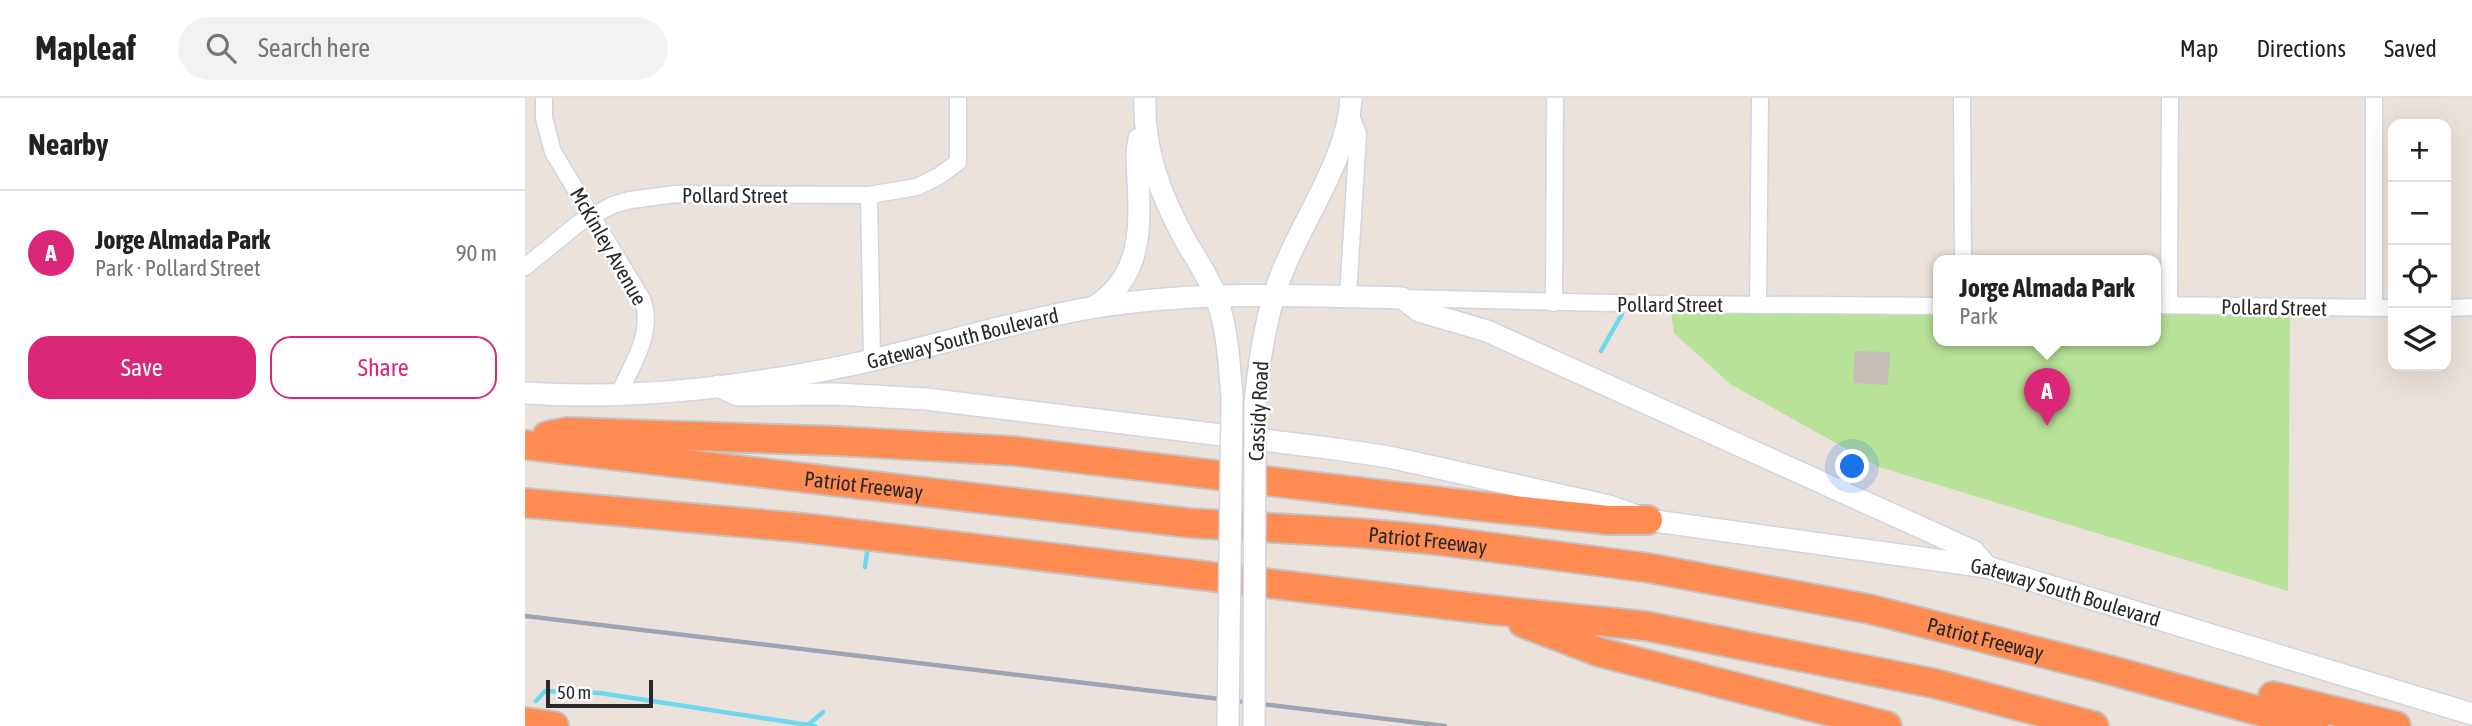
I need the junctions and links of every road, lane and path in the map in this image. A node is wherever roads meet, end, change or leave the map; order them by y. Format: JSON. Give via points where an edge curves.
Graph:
{"nodes":[{"id":1,"x":544,"y":98,"type":"edge"},
{"id":2,"x":958,"y":98,"type":"edge"},
{"id":3,"x":1555,"y":98,"type":"edge"},
{"id":4,"x":1760,"y":98,"type":"edge"},
{"id":5,"x":1962,"y":98,"type":"edge"},
{"id":6,"x":2170,"y":98,"type":"edge"},
{"id":7,"x":2374,"y":98,"type":"edge"},
{"id":8,"x":1350,"y":106,"type":"edge"},
{"id":9,"x":1145,"y":107,"type":"edge"},
{"id":10,"x":869,"y":195,"type":"junction"},
{"id":11,"x":592,"y":216,"type":"junction"},
{"id":12,"x":1963,"y":255,"type":"edge"},
{"id":13,"x":525,"y":267,"type":"edge"},
{"id":14,"x":1216,"y":296,"type":"junction"},
{"id":15,"x":1275,"y":296,"type":"junction"},
{"id":16,"x":1348,"y":296,"type":"junction"},
{"id":17,"x":1402,"y":298,"type":"junction"},
{"id":18,"x":1553,"y":303,"type":"junction"},
{"id":19,"x":1759,"y":304,"type":"junction"},
{"id":20,"x":2162,"y":305,"type":"edge"},
{"id":21,"x":1933,"y":306,"type":"edge"},
{"id":22,"x":2451,"y":307,"type":"edge"},
{"id":23,"x":2472,"y":307,"type":"edge"},
{"id":24,"x":1093,"y":308,"type":"junction"},
{"id":25,"x":2374,"y":308,"type":"junction"},
{"id":26,"x":2388,"y":308,"type":"edge"},
{"id":27,"x":873,"y":360,"type":"junction"},
{"id":28,"x":718,"y":386,"type":"junction"},
{"id":29,"x":525,"y":393,"type":"edge"},
{"id":30,"x":619,"y":394,"type":"junction"},
{"id":31,"x":525,"y":442,"type":"edge"},
{"id":32,"x":525,"y":503,"type":"edge"},
{"id":33,"x":1649,"y":520,"type":"junction"},
{"id":34,"x":1987,"y":567,"type":"junction"},
{"id":35,"x":1492,"y":610,"type":"junction"},
{"id":36,"x":2106,"y":668,"type":"junction"},
{"id":37,"x":2472,"y":714,"type":"edge"},
{"id":38,"x":525,"y":722,"type":"edge"},
{"id":39,"x":554,"y":726,"type":"edge"},
{"id":40,"x":1228,"y":726,"type":"edge"},
{"id":41,"x":1254,"y":726,"type":"edge"},
{"id":42,"x":1887,"y":726,"type":"edge"},
{"id":43,"x":2094,"y":726,"type":"edge"},
{"id":44,"x":2314,"y":726,"type":"edge"},
{"id":45,"x":2396,"y":726,"type":"edge"}],
"edges":[{"from":1,"to":11,"type":"street","name":"McKinley Avenue","via":[[553,152]]},
{"from":2,"to":10,"type":"street","name":"Pollard Street","via":[[958,162],[917,187]]},
{"from":3,"to":18,"type":"street"},
{"from":4,"to":19,"type":"street"},
{"from":5,"to":12,"type":"street"},
{"from":6,"to":20,"type":"street"},
{"from":7,"to":25,"type":"street"},
{"from":8,"to":15,"type":"main road","name":"Cassidy Road","via":[[1327,177],[1283,268]]},
{"from":8,"to":16,"type":"street","via":[[1359,134]]},
{"from":9,"to":14,"type":"main road","name":"Cassidy Road","via":[[1151,162],[1161,192]]},
{"from":9,"to":24,"type":"main road","via":[[1136,152],[1136,251],[1114,292]]},
{"from":10,"to":11,"type":"street","name":"Pollard Street","via":[[655,196],[613,205]]},
{"from":10,"to":27,"type":"street"},
{"from":11,"to":13,"type":"street","name":"Pollard Street"},
{"from":11,"to":30,"type":"street","name":"McKinley Avenue","via":[[647,311],[646,332]]},
{"from":14,"to":15,"type":"main road","name":"Gateway South Boulevard"},
{"from":14,"to":24,"type":"main road","name":"Gateway South Boulevard"},
{"from":14,"to":40,"type":"main road","name":"Cassidy Road","bridge":true,"via":[[1229,350],[1232,397]]},
{"from":15,"to":16,"type":"main road","name":"Gateway South Boulevard"},
{"from":15,"to":41,"type":"main road","name":"Cassidy Road","bridge":true,"via":[[1259,359],[1255,405]]},
{"from":16,"to":17,"type":"main road","name":"Gateway South Boulevard"},
{"from":17,"to":18,"type":"street","name":"Pollard Street"},
{"from":17,"to":34,"type":"main road","via":[[1419,311],[1477,327],[1529,349],[1973,551]]},
{"from":18,"to":19,"type":"street","name":"Pollard Street"},
{"from":19,"to":21,"type":"street","name":"Pollard Street"},
{"from":20,"to":25,"type":"street","name":"Pollard Street"},
{"from":22,"to":23,"type":"street"},
{"from":24,"to":27,"type":"main road","name":"Gateway South Boulevard"},
{"from":25,"to":26,"type":"street","name":"Pollard Street"},
{"from":27,"to":28,"type":"main road","name":"Gateway South Boulevard"},
{"from":28,"to":30,"type":"main road","name":"Gateway South Boulevard"},
{"from":28,"to":33,"type":"main road","name":"Gateway South Boulevard","via":[[737,395],[926,399],[1336,449],[1609,506]]},
{"from":29,"to":30,"type":"main road","name":"Gateway South Boulevard"},
{"from":31,"to":33,"type":"highway","via":[[567,432],[1014,451],[1477,506]]},
{"from":31,"to":36,"type":"highway","name":"Patriot Freeway","via":[[1189,523],[1410,538],[1649,568],[1869,609]]},
{"from":32,"to":35,"type":"highway","via":[[817,529]]},
{"from":33,"to":34,"type":"main road","name":"Gateway South Boulevard"},
{"from":34,"to":37,"type":"main road","name":"Gateway South Boulevard"},
{"from":35,"to":42,"type":"highway","via":[[1599,652]]},
{"from":35,"to":43,"type":"highway","via":[[1646,626],[1752,646],[1937,684]]},
{"from":36,"to":44,"type":"highway","name":"Patriot Freeway"},
{"from":36,"to":45,"type":"highway","via":[[2137,663]]},
{"from":38,"to":39,"type":"highway"}]}
